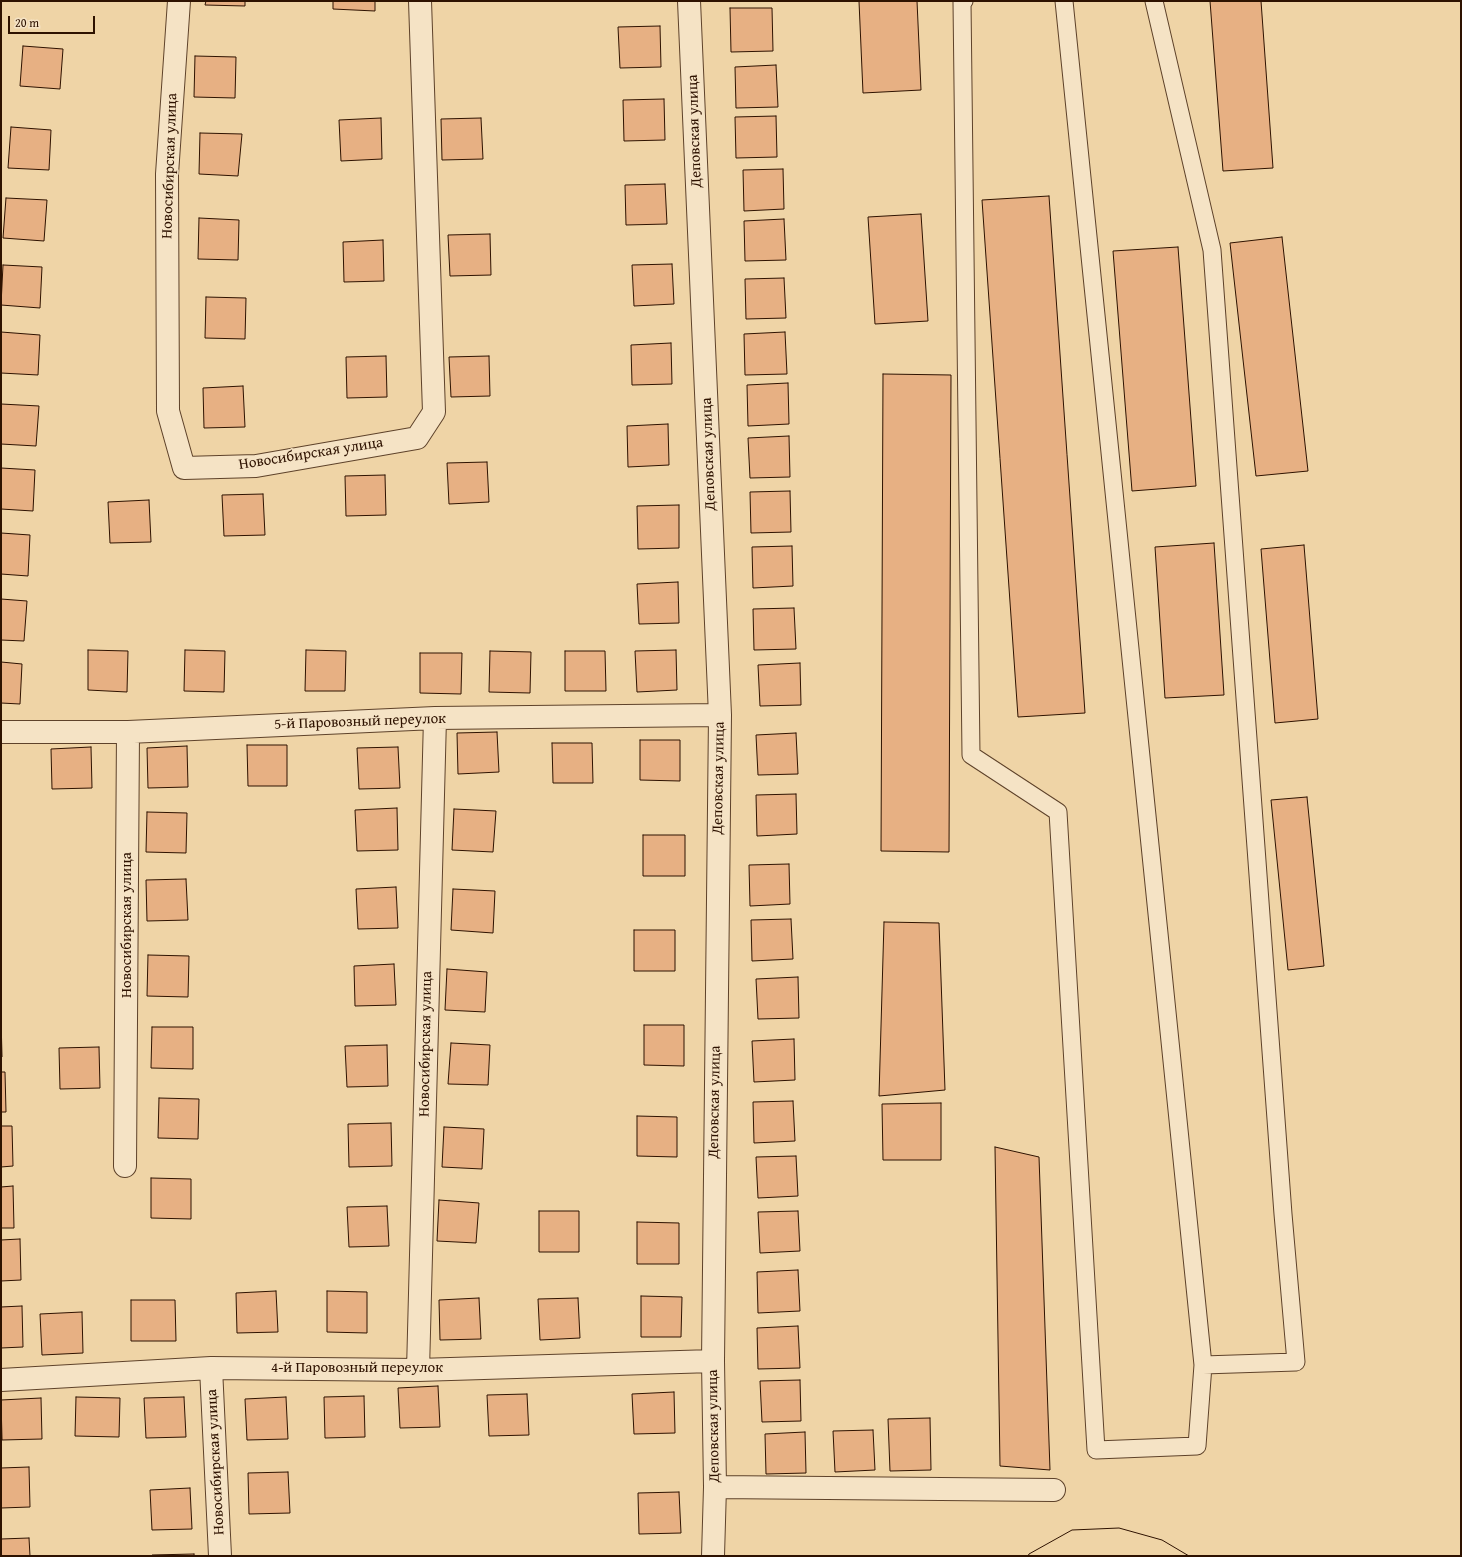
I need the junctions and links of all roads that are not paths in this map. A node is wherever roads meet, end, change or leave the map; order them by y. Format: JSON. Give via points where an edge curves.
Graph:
{"nodes":[{"id":1,"x":180,"y":1,"type":"edge"},
{"id":2,"x":420,"y":1,"type":"edge"},
{"id":3,"x":689,"y":1,"type":"edge"},
{"id":4,"x":964,"y":1,"type":"edge"},
{"id":5,"x":1064,"y":1,"type":"edge"},
{"id":6,"x":1154,"y":1,"type":"edge"},
{"id":7,"x":720,"y":715,"type":"junction"},
{"id":8,"x":435,"y":718,"type":"junction"},
{"id":9,"x":1,"y":732,"type":"edge"},
{"id":10,"x":128,"y":732,"type":"junction"},
{"id":11,"x":125,"y":1166,"type":"dead end"},
{"id":12,"x":712,"y":1361,"type":"junction"},
{"id":13,"x":1203,"y":1365,"type":"junction"},
{"id":14,"x":211,"y":1368,"type":"junction"},
{"id":15,"x":418,"y":1370,"type":"junction"},
{"id":16,"x":1,"y":1380,"type":"edge"},
{"id":17,"x":715,"y":1487,"type":"junction"},
{"id":18,"x":1054,"y":1490,"type":"dead end"},
{"id":19,"x":220,"y":1556,"type":"edge"},
{"id":20,"x":713,"y":1556,"type":"edge"}],
"edges":[{"from":1,"to":2,"type":"street","name":"Новосибирская улица","via":[[167,174],[168,411],[184,468],[256,466],[417,438],[434,412]]},
{"from":3,"to":7,"type":"street","name":"Деповская улица"},
{"from":4,"to":13,"type":"lane","via":[[962,2],[971,754],[1058,812],[1096,1450],[1197,1446]]},
{"from":5,"to":13,"type":"lane"},
{"from":6,"to":13,"type":"lane","via":[[1212,250],[1280,1182],[1296,1362]]},
{"from":7,"to":8,"type":"street","name":"5-й Паровозный переулок"},
{"from":7,"to":12,"type":"street","name":"Деповская улица"},
{"from":8,"to":10,"type":"street","name":"5-й Паровозный переулок"},
{"from":8,"to":15,"type":"street","name":"Новосибирская улица"},
{"from":9,"to":10,"type":"street","name":"5-й Паровозный переулок"},
{"from":10,"to":11,"type":"street","name":"Новосибирская улица"},
{"from":12,"to":15,"type":"street","name":"4-й Паровозный переулок"},
{"from":12,"to":17,"type":"street","name":"Деповская улица"},
{"from":14,"to":15,"type":"street","name":"4-й Паровозный переулок"},
{"from":14,"to":16,"type":"street","name":"4-й Паровозный переулок"},
{"from":14,"to":19,"type":"street","name":"Новосибирская улица"},
{"from":17,"to":18,"type":"street"},
{"from":17,"to":20,"type":"street","name":"Деповская улица"}]}
